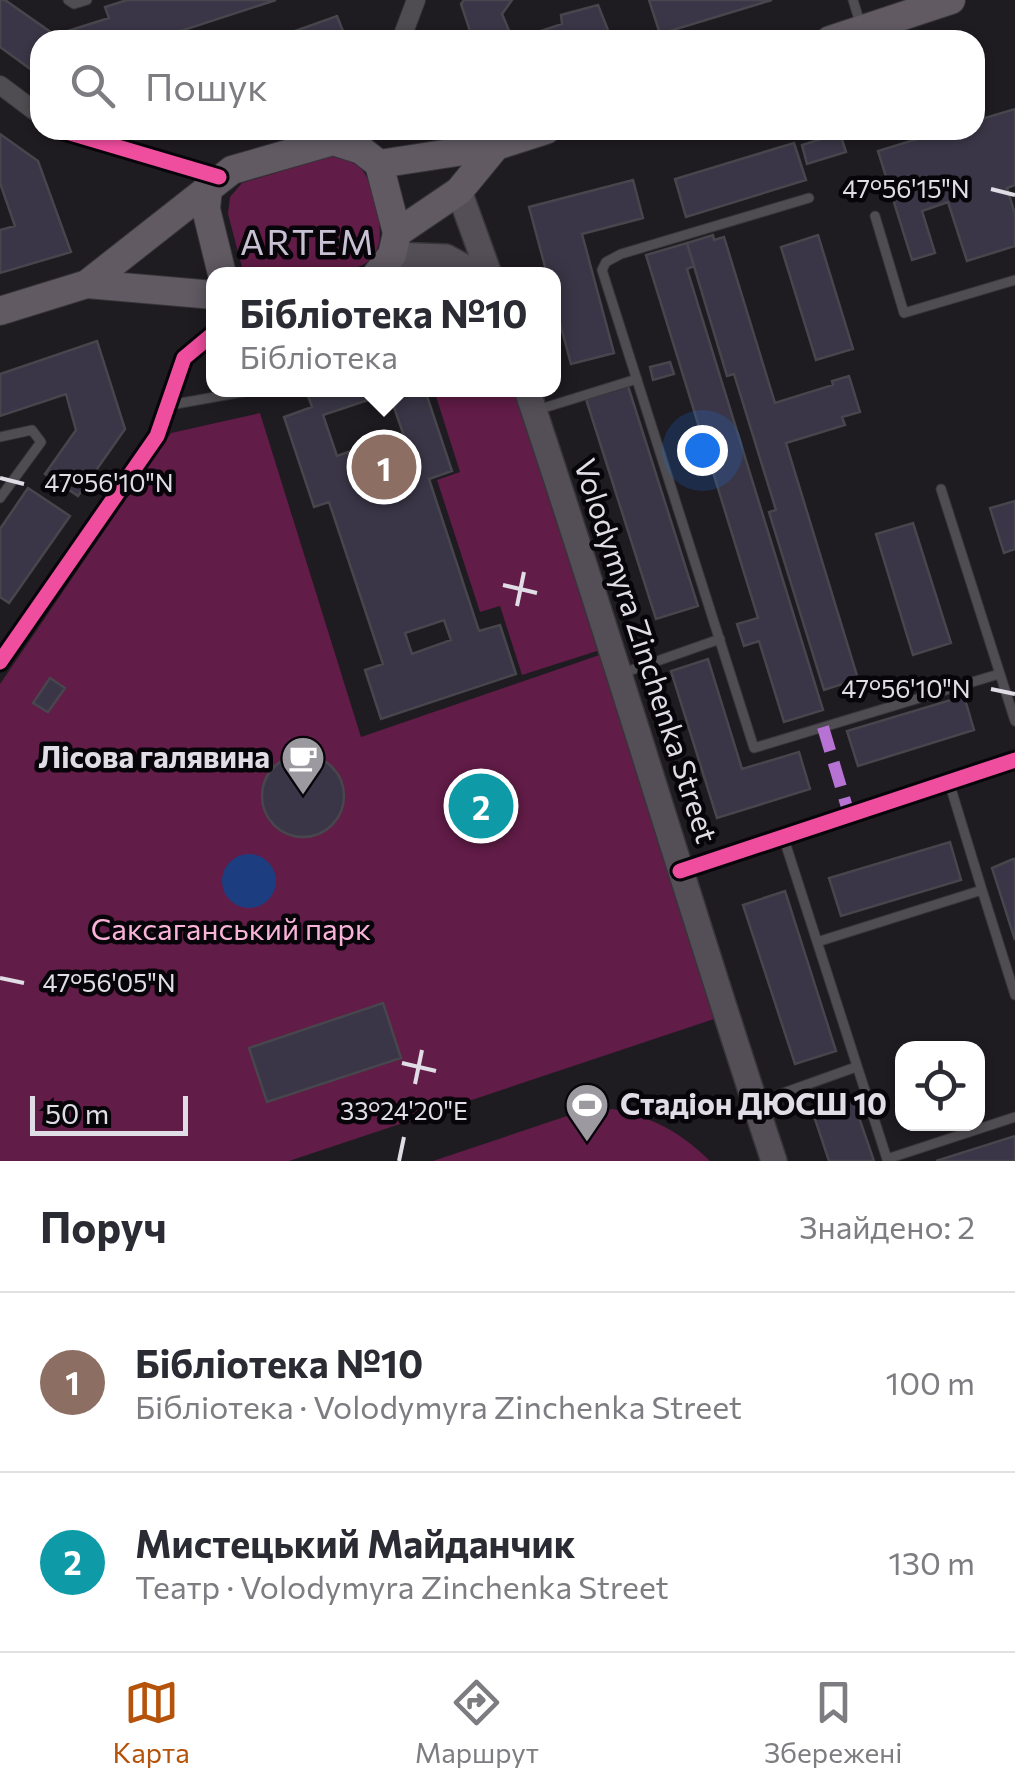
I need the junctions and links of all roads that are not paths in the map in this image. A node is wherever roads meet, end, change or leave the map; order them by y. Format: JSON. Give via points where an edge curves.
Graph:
{"nodes":[{"id":1,"x":68,"y":0,"type":"edge"},
{"id":2,"x":86,"y":0,"type":"edge"},
{"id":3,"x":416,"y":0,"type":"edge"},
{"id":4,"x":854,"y":0,"type":"edge"},
{"id":5,"x":951,"y":0,"type":"edge"},
{"id":6,"x":405,"y":30,"type":"edge"},
{"id":7,"x":862,"y":30,"type":"joint"},
{"id":8,"x":0,"y":85,"type":"edge"},
{"id":9,"x":30,"y":108,"type":"edge"},
{"id":10,"x":89,"y":140,"type":"edge"},
{"id":11,"x":515,"y":140,"type":"edge"},
{"id":12,"x":496,"y":146,"type":"junction"},
{"id":13,"x":369,"y":148,"type":"edge"},
{"id":14,"x":214,"y":183,"type":"junction"},
{"id":15,"x":459,"y":191,"type":"junction"},
{"id":16,"x":809,"y":198,"type":"dead end"},
{"id":17,"x":875,"y":216,"type":"dead end"},
{"id":18,"x":389,"y":254,"type":"edge"},
{"id":19,"x":220,"y":267,"type":"edge"},
{"id":20,"x":465,"y":267,"type":"edge"},
{"id":21,"x":486,"y":267,"type":"edge"},
{"id":22,"x":1015,"y":280,"type":"edge"},
{"id":23,"x":86,"y":284,"type":"junction"},
{"id":24,"x":206,"y":295,"type":"edge"},
{"id":25,"x":0,"y":312,"type":"edge"},
{"id":26,"x":206,"y":340,"type":"edge"},
{"id":27,"x":637,"y":380,"type":"junction"},
{"id":28,"x":561,"y":394,"type":"edge"},
{"id":29,"x":213,"y":397,"type":"edge"},
{"id":30,"x":531,"y":400,"type":"edge"},
{"id":31,"x":167,"y":405,"type":"junction"},
{"id":32,"x":0,"y":437,"type":"edge"},
{"id":33,"x":940,"y":488,"type":"dead end"},
{"id":34,"x":0,"y":498,"type":"edge"},
{"id":35,"x":720,"y":639,"type":"junction"},
{"id":36,"x":0,"y":662,"type":"edge"},
{"id":37,"x":621,"y":674,"type":"junction"},
{"id":38,"x":999,"y":674,"type":"junction"},
{"id":39,"x":1015,"y":721,"type":"edge"},
{"id":40,"x":1015,"y":760,"type":"edge"},
{"id":41,"x":949,"y":781,"type":"junction"},
{"id":42,"x":784,"y":836,"type":"junction"},
{"id":43,"x":680,"y":871,"type":"junction"},
{"id":44,"x":982,"y":890,"type":"junction"},
{"id":45,"x":817,"y":942,"type":"junction"},
{"id":46,"x":1015,"y":994,"type":"edge"},
{"id":47,"x":856,"y":1067,"type":"junction"},
{"id":48,"x":755,"y":1103,"type":"junction"},
{"id":49,"x":1015,"y":1117,"type":"edge"},
{"id":50,"x":774,"y":1161,"type":"edge"}],
"edges":[{"from":1,"to":2,"type":"lane"},
{"from":3,"to":6,"type":"street"},
{"from":4,"to":7,"type":"lane"},
{"from":5,"to":7,"type":"main road"},
{"from":8,"to":9,"type":"street"},
{"from":10,"to":14,"type":"street"},
{"from":11,"to":12,"type":"main road"},
{"from":12,"to":13,"type":"main road"},
{"from":12,"to":15,"type":"main road"},
{"from":13,"to":14,"type":"main road","via":[[332,141],[232,170]]},
{"from":13,"to":18,"type":"main road"},
{"from":14,"to":19,"type":"main road","via":[[206,209]]},
{"from":14,"to":23,"type":"main road"},
{"from":15,"to":18,"type":"main road"},
{"from":15,"to":21,"type":"main road"},
{"from":16,"to":27,"type":"lane","via":[[606,262],[602,270]]},
{"from":17,"to":22,"type":"lane","via":[[904,312]]},
{"from":18,"to":20,"type":"main road","via":[[446,257]]},
{"from":23,"to":24,"type":"main road"},
{"from":23,"to":25,"type":"main road"},
{"from":26,"to":31,"type":"street","via":[[184,358]]},
{"from":27,"to":28,"type":"lane"},
{"from":27,"to":35,"type":"lane"},
{"from":29,"to":31,"type":"lane"},
{"from":30,"to":37,"type":"main road","name":"Volodymyra Zinchenka Street"},
{"from":31,"to":36,"type":"street","via":[[157,436]]},
{"from":32,"to":34,"type":"lane","via":[[32,430],[40,442]]},
{"from":33,"to":38,"type":"lane"},
{"from":35,"to":37,"type":"lane"},
{"from":35,"to":38,"type":"lane","via":[[754,748]]},
{"from":37,"to":43,"type":"main road","name":"Volodymyra Zinchenka Street"},
{"from":38,"to":39,"type":"lane"},
{"from":40,"to":41,"type":"street"},
{"from":41,"to":42,"type":"street"},
{"from":41,"to":44,"type":"lane"},
{"from":42,"to":43,"type":"street"},
{"from":42,"to":45,"type":"lane"},
{"from":43,"to":48,"type":"main road","name":"Volodymyra Zinchenka Street"},
{"from":44,"to":45,"type":"lane"},
{"from":44,"to":46,"type":"lane"},
{"from":45,"to":47,"type":"lane"},
{"from":47,"to":48,"type":"lane"},
{"from":47,"to":49,"type":"lane","via":[[887,1160]]},
{"from":48,"to":50,"type":"main road","name":"Volodymyra Zinchenka Street"}]}
